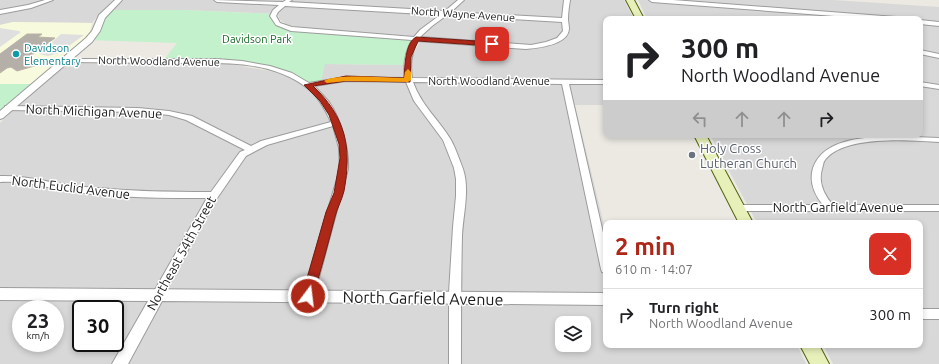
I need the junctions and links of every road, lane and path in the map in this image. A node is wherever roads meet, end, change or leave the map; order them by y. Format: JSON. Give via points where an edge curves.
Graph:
{"nodes":[{"id":1,"x":50,"y":0,"type":"edge"},
{"id":2,"x":119,"y":0,"type":"edge"},
{"id":3,"x":217,"y":0,"type":"edge"},
{"id":4,"x":462,"y":0,"type":"edge"},
{"id":5,"x":567,"y":0,"type":"edge"},
{"id":6,"x":630,"y":0,"type":"edge"},
{"id":7,"x":652,"y":0,"type":"edge"},
{"id":8,"x":287,"y":2,"type":"edge"},
{"id":9,"x":0,"y":12,"type":"edge"},
{"id":10,"x":447,"y":13,"type":"junction"},
{"id":11,"x":638,"y":16,"type":"edge"},
{"id":12,"x":857,"y":16,"type":"edge"},
{"id":13,"x":564,"y":20,"type":"junction"},
{"id":14,"x":923,"y":22,"type":"edge"},
{"id":15,"x":939,"y":24,"type":"edge"},
{"id":16,"x":416,"y":39,"type":"junction"},
{"id":17,"x":923,"y":53,"type":"edge"},
{"id":18,"x":939,"y":56,"type":"edge"},
{"id":19,"x":66,"y":60,"type":"junction"},
{"id":20,"x":408,"y":80,"type":"junction"},
{"id":21,"x":565,"y":81,"type":"junction"},
{"id":22,"x":603,"y":82,"type":"edge"},
{"id":23,"x":923,"y":84,"type":"edge"},
{"id":24,"x":308,"y":85,"type":"junction"},
{"id":25,"x":939,"y":87,"type":"edge"},
{"id":26,"x":8,"y":108,"type":"junction"},
{"id":27,"x":0,"y":116,"type":"edge"},
{"id":28,"x":336,"y":123,"type":"junction"},
{"id":29,"x":702,"y":138,"type":"edge"},
{"id":30,"x":896,"y":138,"type":"edge"},
{"id":31,"x":918,"y":138,"type":"edge"},
{"id":32,"x":939,"y":140,"type":"edge"},
{"id":33,"x":250,"y":149,"type":"junction"},
{"id":34,"x":0,"y":179,"type":"edge"},
{"id":35,"x":214,"y":195,"type":"junction"},
{"id":36,"x":830,"y":207,"type":"junction"},
{"id":37,"x":738,"y":208,"type":"junction"},
{"id":38,"x":939,"y":208,"type":"edge"},
{"id":39,"x":744,"y":220,"type":"edge"},
{"id":40,"x":603,"y":255,"type":"edge"},
{"id":41,"x":0,"y":294,"type":"edge"},
{"id":42,"x":158,"y":295,"type":"junction"},
{"id":43,"x":308,"y":296,"type":"junction"},
{"id":44,"x":456,"y":298,"type":"junction"},
{"id":45,"x":603,"y":299,"type":"edge"},
{"id":46,"x":923,"y":314,"type":"edge"},
{"id":47,"x":939,"y":314,"type":"edge"},
{"id":48,"x":812,"y":348,"type":"edge"},
{"id":49,"x":120,"y":364,"type":"edge"},
{"id":50,"x":455,"y":364,"type":"edge"},
{"id":51,"x":820,"y":364,"type":"edge"}],
"edges":[{"from":1,"to":9,"type":"street","via":[[29,8]]},
{"from":2,"to":19,"type":"street","via":[[102,17],[89,40]]},
{"from":3,"to":8,"type":"street","name":"North Wayne Avenue"},
{"from":4,"to":10,"type":"street"},
{"from":5,"to":13,"type":"street"},
{"from":6,"to":11,"type":"main road"},
{"from":7,"to":12,"type":"street"},
{"from":8,"to":10,"type":"street","name":"North Wayne Avenue"},
{"from":8,"to":16,"type":"street","via":[[275,11],[274,16],[278,24],[291,29]]},
{"from":10,"to":13,"type":"street","name":"North Wayne Avenue"},
{"from":10,"to":16,"type":"street","via":[[429,23]]},
{"from":13,"to":16,"type":"street","via":[[564,34],[544,44],[522,46]]},
{"from":14,"to":15,"type":"street"},
{"from":16,"to":20,"type":"street","via":[[408,57]]},
{"from":17,"to":18,"type":"street"},
{"from":19,"to":24,"type":"street","name":"North Woodland Avenue","via":[[234,62],[290,74]]},
{"from":19,"to":26,"type":"street"},
{"from":20,"to":21,"type":"street","name":"North Woodland Avenue"},
{"from":20,"to":24,"type":"street","name":"North Woodland Avenue","via":[[346,79]]},
{"from":20,"to":44,"type":"street","via":[[420,107],[446,138],[458,169],[461,189]]},
{"from":21,"to":22,"type":"street","name":"North Woodland Avenue"},
{"from":21,"to":40,"type":"street"},
{"from":23,"to":25,"type":"street"},
{"from":24,"to":28,"type":"street","via":[[323,100]]},
{"from":26,"to":27,"type":"street"},
{"from":26,"to":33,"type":"street","name":"North Michigan Avenue","via":[[138,110],[169,113],[189,118]]},
{"from":28,"to":33,"type":"street"},
{"from":28,"to":43,"type":"street","via":[[343,144],[342,181]]},
{"from":29,"to":37,"type":"main road"},
{"from":30,"to":36,"type":"street","via":[[843,145],[825,153],[817,166],[816,178],[820,193]]},
{"from":31,"to":32,"type":"street"},
{"from":33,"to":35,"type":"street","name":"Northeast 54th Street","via":[[240,157]]},
{"from":34,"to":35,"type":"street","name":"North Euclid Avenue","via":[[26,178],[73,188],[141,195]]},
{"from":35,"to":42,"type":"street","name":"Northeast 54th Street","via":[[196,222]]},
{"from":36,"to":37,"type":"street","name":"North Garfield Avenue"},
{"from":36,"to":38,"type":"street","name":"North Garfield Avenue"},
{"from":37,"to":39,"type":"main road"},
{"from":41,"to":42,"type":"street","name":"North Garfield Avenue"},
{"from":42,"to":43,"type":"street","name":"North Garfield Avenue"},
{"from":42,"to":49,"type":"street","name":"Northeast 54th Street"},
{"from":43,"to":44,"type":"street","name":"North Garfield Avenue"},
{"from":44,"to":45,"type":"street","name":"North Garfield Avenue"},
{"from":44,"to":50,"type":"street"},
{"from":46,"to":47,"type":"street"},
{"from":48,"to":51,"type":"main road"}]}
